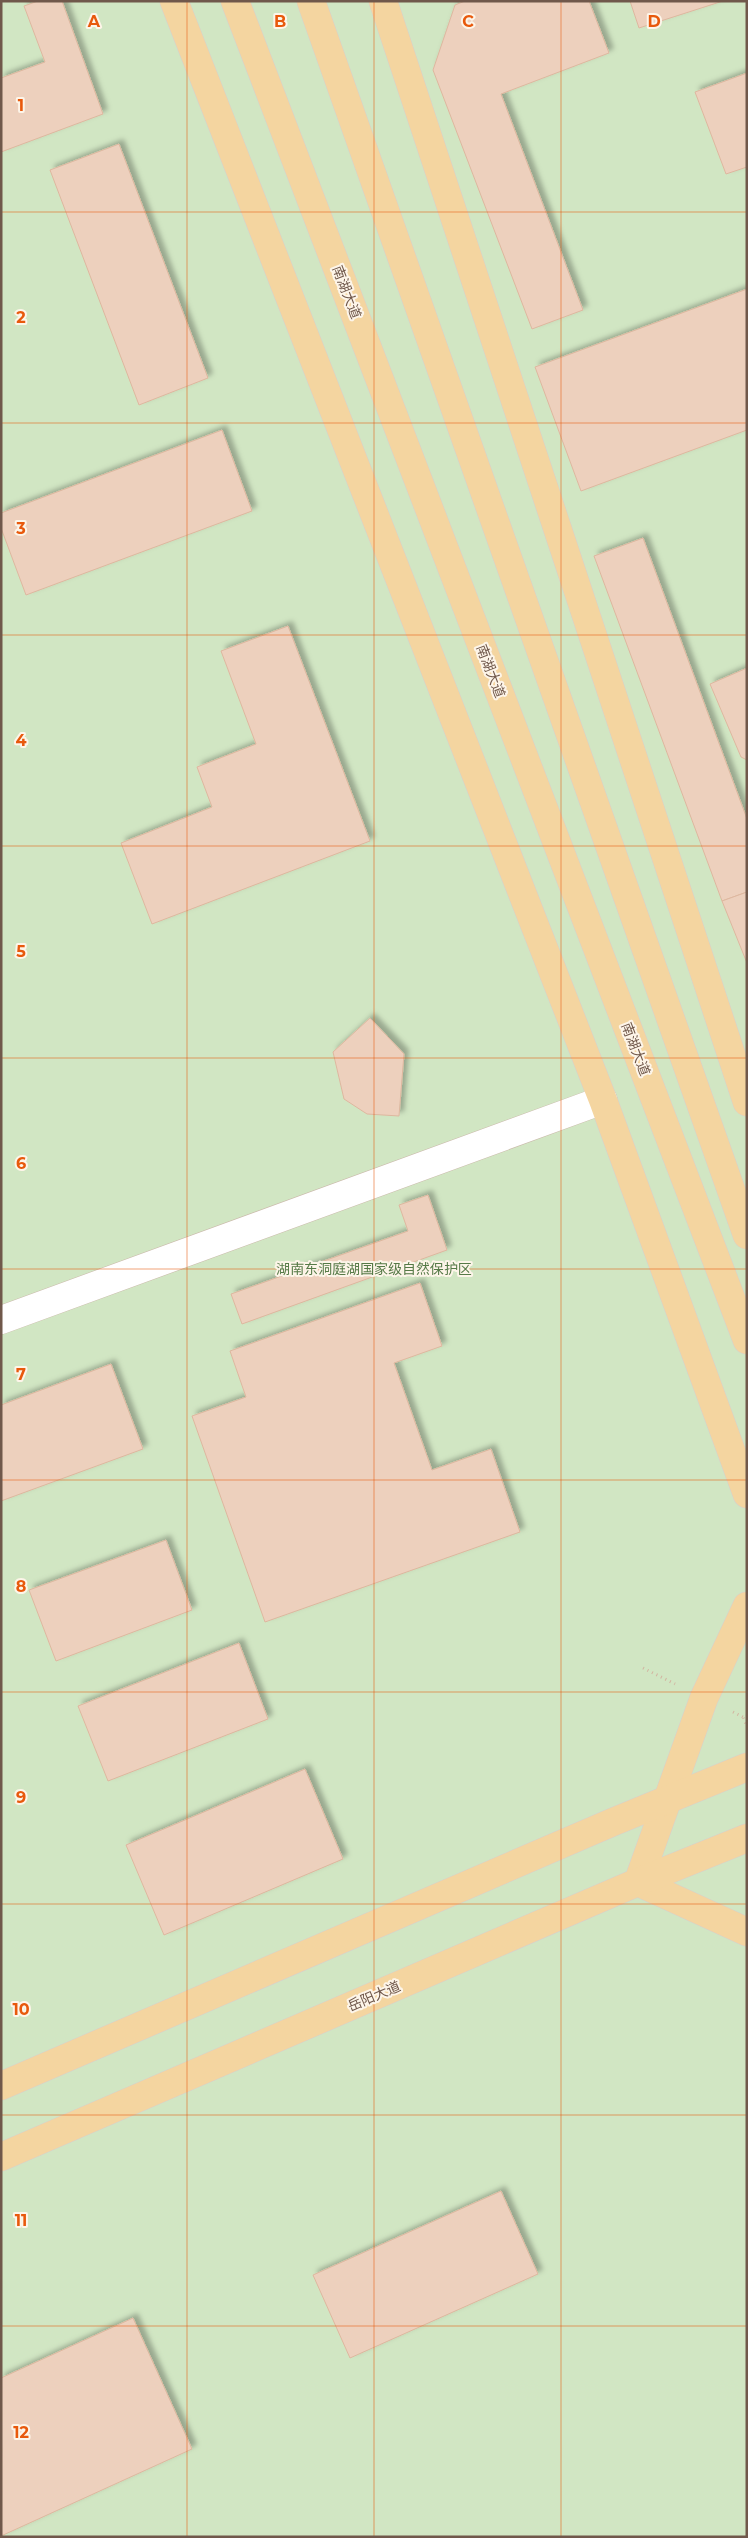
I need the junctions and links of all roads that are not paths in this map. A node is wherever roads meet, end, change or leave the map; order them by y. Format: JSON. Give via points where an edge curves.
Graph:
{"nodes":[{"id":1,"x":174,"y":1,"type":"edge"},
{"id":2,"x":235,"y":1,"type":"edge"},
{"id":3,"x":311,"y":1,"type":"edge"},
{"id":4,"x":383,"y":1,"type":"edge"},
{"id":5,"x":603,"y":1100,"type":"junction"},
{"id":6,"x":747,"y":1102,"type":"edge"},
{"id":7,"x":747,"y":1235,"type":"edge"},
{"id":8,"x":1,"y":1320,"type":"edge"},
{"id":9,"x":747,"y":1340,"type":"edge"},
{"id":10,"x":747,"y":1494,"type":"edge"},
{"id":11,"x":747,"y":1606,"type":"edge"},
{"id":12,"x":747,"y":1767,"type":"edge"},
{"id":13,"x":666,"y":1800,"type":"junction"},
{"id":14,"x":747,"y":1838,"type":"edge"},
{"id":15,"x":638,"y":1882,"type":"junction"},
{"id":16,"x":747,"y":1932,"type":"edge"},
{"id":17,"x":1,"y":2086,"type":"edge"},
{"id":18,"x":1,"y":2157,"type":"edge"}],
"edges":[{"from":1,"to":5,"type":"main road"},
{"from":2,"to":9,"type":"main road","name":"南湖大道"},
{"from":3,"to":7,"type":"main road"},
{"from":4,"to":6,"type":"main road"},
{"from":5,"to":8,"type":"street"},
{"from":5,"to":10,"type":"main road"},
{"from":11,"to":13,"type":"main road","via":[[704,1698]]},
{"from":12,"to":13,"type":"main road"},
{"from":13,"to":15,"type":"main road"},
{"from":13,"to":17,"type":"main road"},
{"from":14,"to":15,"type":"main road","name":"岳阳大道"},
{"from":15,"to":16,"type":"main road"},
{"from":15,"to":18,"type":"main road","name":"岳阳大道"}]}
